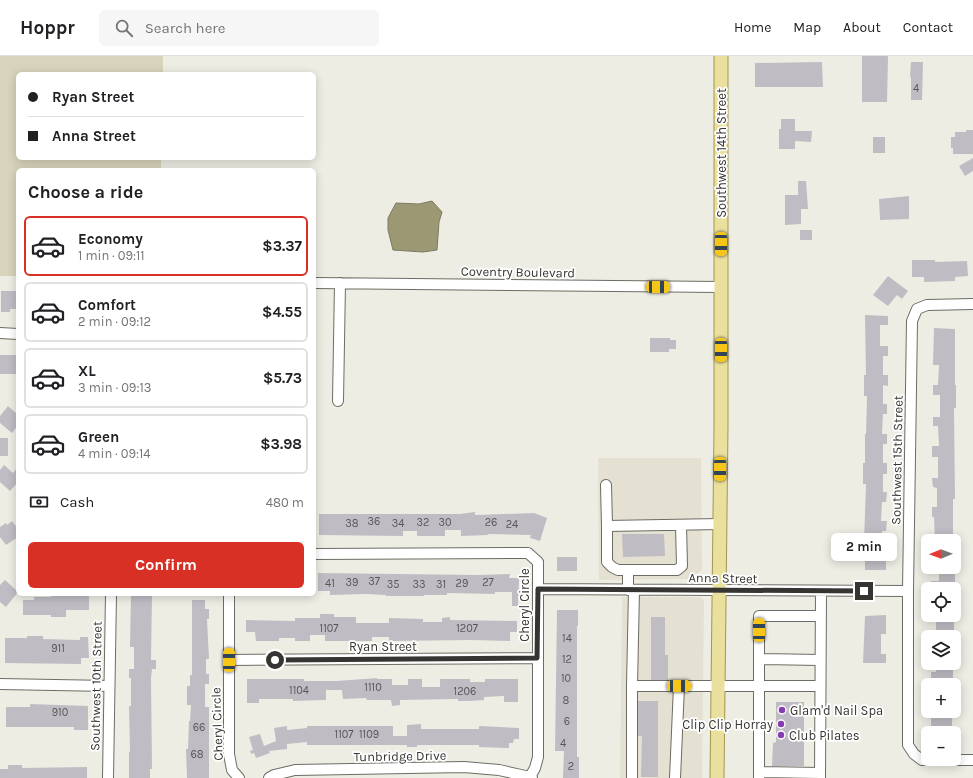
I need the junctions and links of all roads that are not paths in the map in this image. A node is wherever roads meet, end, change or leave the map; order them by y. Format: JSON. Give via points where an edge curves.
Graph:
{"nodes":[{"id":1,"x":721,"y":56,"type":"edge"},
{"id":2,"x":316,"y":283,"type":"edge"},
{"id":3,"x":340,"y":283,"type":"junction"},
{"id":4,"x":721,"y":287,"type":"junction"},
{"id":5,"x":973,"y":304,"type":"edge"},
{"id":6,"x":0,"y":333,"type":"edge"},
{"id":7,"x":16,"y":334,"type":"edge"},
{"id":8,"x":338,"y":401,"type":"dead end"},
{"id":9,"x":606,"y":485,"type":"dead end"},
{"id":10,"x":720,"y":524,"type":"junction"},
{"id":11,"x":681,"y":525,"type":"junction"},
{"id":12,"x":607,"y":526,"type":"junction"},
{"id":13,"x":316,"y":554,"type":"edge"},
{"id":14,"x":628,"y":571,"type":"junction"},
{"id":15,"x":538,"y":589,"type":"junction"},
{"id":16,"x":631,"y":590,"type":"junction"},
{"id":17,"x":719,"y":591,"type":"junction"},
{"id":18,"x":821,"y":591,"type":"junction"},
{"id":19,"x":908,"y":591,"type":"junction"},
{"id":20,"x":110,"y":596,"type":"edge"},
{"id":21,"x":229,"y":596,"type":"edge"},
{"id":22,"x":821,"y":616,"type":"junction"},
{"id":23,"x":537,"y":658,"type":"junction"},
{"id":24,"x":759,"y":659,"type":"junction"},
{"id":25,"x":229,"y":660,"type":"junction"},
{"id":26,"x":820,"y":660,"type":"junction"},
{"id":27,"x":0,"y":684,"type":"edge"},
{"id":28,"x":109,"y":686,"type":"junction"},
{"id":29,"x":632,"y":686,"type":"junction"},
{"id":30,"x":679,"y":686,"type":"junction"},
{"id":31,"x":719,"y":686,"type":"junction"},
{"id":32,"x":759,"y":686,"type":"junction"},
{"id":33,"x":820,"y":686,"type":"junction"},
{"id":34,"x":973,"y":760,"type":"edge"},
{"id":35,"x":759,"y":775,"type":"edge"},
{"id":36,"x":820,"y":775,"type":"edge"},
{"id":37,"x":531,"y":777,"type":"edge"},
{"id":38,"x":108,"y":778,"type":"edge"},
{"id":39,"x":239,"y":778,"type":"edge"},
{"id":40,"x":269,"y":778,"type":"edge"},
{"id":41,"x":632,"y":778,"type":"edge"},
{"id":42,"x":674,"y":778,"type":"edge"},
{"id":43,"x":717,"y":778,"type":"edge"}],
"edges":[{"from":1,"to":4,"type":"main road","name":"Southwest 14th Street"},
{"from":2,"to":3,"type":"street","name":"Coventry Boulevard"},
{"from":3,"to":4,"type":"street","name":"Coventry Boulevard"},
{"from":3,"to":8,"type":"street"},
{"from":4,"to":10,"type":"main road","name":"Southwest 14th Street"},
{"from":5,"to":19,"type":"street","name":"Southwest 15th Street","via":[[927,305],[917,309],[912,321]]},
{"from":6,"to":7,"type":"street"},
{"from":9,"to":12,"type":"street"},
{"from":10,"to":11,"type":"street"},
{"from":10,"to":17,"type":"main road","name":"Southwest 14th Street"},
{"from":11,"to":12,"type":"street"},
{"from":11,"to":14,"type":"street","via":[[682,566],[677,570]]},
{"from":12,"to":14,"type":"street","via":[[608,562],[618,570]]},
{"from":13,"to":15,"type":"street","name":"Cheryl Circle","via":[[528,553],[538,562]]},
{"from":14,"to":16,"type":"street"},
{"from":15,"to":16,"type":"street","name":"Anna Street"},
{"from":15,"to":23,"type":"street","name":"Cheryl Circle"},
{"from":16,"to":17,"type":"street","name":"Anna Street"},
{"from":16,"to":29,"type":"street"},
{"from":17,"to":18,"type":"street","name":"Anna Street"},
{"from":17,"to":31,"type":"main road","name":"Southwest 14th Street"},
{"from":18,"to":19,"type":"street","name":"Anna Street"},
{"from":18,"to":22,"type":"street"},
{"from":19,"to":34,"type":"street","name":"Southwest 15th Street","via":[[908,745],[922,760]]},
{"from":20,"to":28,"type":"street","name":"Southwest 10th Street"},
{"from":21,"to":25,"type":"street","name":"Cheryl Circle"},
{"from":22,"to":24,"type":"street","via":[[759,616]]},
{"from":22,"to":26,"type":"street"},
{"from":23,"to":25,"type":"street","name":"Ryan Street"},
{"from":23,"to":37,"type":"street","name":"Cheryl Circle","via":[[538,757]]},
{"from":24,"to":26,"type":"street"},
{"from":24,"to":32,"type":"street"},
{"from":25,"to":39,"type":"street","name":"Cheryl Circle","via":[[229,754],[232,770]]},
{"from":26,"to":33,"type":"street"},
{"from":27,"to":28,"type":"street"},
{"from":28,"to":38,"type":"street","name":"Southwest 10th Street"},
{"from":29,"to":30,"type":"street"},
{"from":29,"to":41,"type":"street"},
{"from":30,"to":31,"type":"street"},
{"from":30,"to":42,"type":"street"},
{"from":31,"to":32,"type":"street"},
{"from":31,"to":43,"type":"main road","name":"Southwest 14th Street"},
{"from":32,"to":33,"type":"street"},
{"from":32,"to":35,"type":"street"},
{"from":33,"to":36,"type":"street"},
{"from":35,"to":36,"type":"street"},
{"from":37,"to":40,"type":"street","name":"Tunbridge Drive","via":[[499,770],[464,768],[295,770]]}]}
